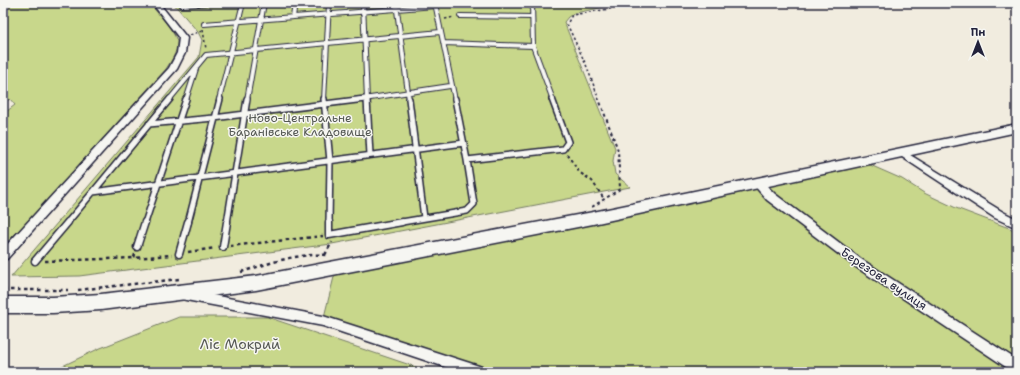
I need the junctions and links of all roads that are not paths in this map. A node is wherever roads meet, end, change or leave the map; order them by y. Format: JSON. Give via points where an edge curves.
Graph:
{"nodes":[{"id":1,"x":155,"y":3,"type":"edge"},
{"id":2,"x":214,"y":3,"type":"edge"},
{"id":3,"x":243,"y":3,"type":"edge"},
{"id":4,"x":264,"y":3,"type":"edge"},
{"id":5,"x":295,"y":3,"type":"edge"},
{"id":6,"x":329,"y":3,"type":"edge"},
{"id":7,"x":363,"y":3,"type":"edge"},
{"id":8,"x":396,"y":3,"type":"edge"},
{"id":9,"x":532,"y":3,"type":"edge"},
{"id":10,"x":435,"y":4,"type":"edge"},
{"id":11,"x":182,"y":5,"type":"dead end"},
{"id":12,"x":396,"y":9,"type":"junction"},
{"id":13,"x":363,"y":12,"type":"junction"},
{"id":14,"x":328,"y":15,"type":"junction"},
{"id":15,"x":460,"y":16,"type":"road end"},
{"id":16,"x":293,"y":17,"type":"junction"},
{"id":17,"x":532,"y":17,"type":"junction"},
{"id":18,"x":261,"y":20,"type":"junction"},
{"id":19,"x":238,"y":21,"type":"junction"},
{"id":20,"x":204,"y":24,"type":"dead end"},
{"id":21,"x":440,"y":32,"type":"junction"},
{"id":22,"x":400,"y":36,"type":"junction"},
{"id":23,"x":364,"y":40,"type":"junction"},
{"id":24,"x":327,"y":43,"type":"junction"},
{"id":25,"x":443,"y":43,"type":"junction"},
{"id":26,"x":533,"y":46,"type":"junction"},
{"id":27,"x":255,"y":50,"type":"junction"},
{"id":28,"x":230,"y":52,"type":"junction"},
{"id":29,"x":197,"y":66,"type":"junction"},
{"id":30,"x":450,"y":86,"type":"junction"},
{"id":31,"x":407,"y":94,"type":"junction"},
{"id":32,"x":366,"y":99,"type":"junction"},
{"id":33,"x":324,"y":104,"type":"junction"},
{"id":34,"x":246,"y":114,"type":"junction"},
{"id":35,"x":214,"y":118,"type":"junction"},
{"id":36,"x":178,"y":122,"type":"junction"},
{"id":37,"x":149,"y":124,"type":"junction"},
{"id":38,"x":1017,"y":128,"type":"edge"},
{"id":39,"x":464,"y":143,"type":"junction"},
{"id":40,"x":415,"y":150,"type":"junction"},
{"id":41,"x":902,"y":153,"type":"junction"},
{"id":42,"x":370,"y":155,"type":"junction"},
{"id":43,"x":467,"y":160,"type":"junction"},
{"id":44,"x":330,"y":161,"type":"junction"},
{"id":45,"x":234,"y":174,"type":"junction"},
{"id":46,"x":200,"y":179,"type":"junction"},
{"id":47,"x":757,"y":183,"type":"junction"},
{"id":48,"x":159,"y":184,"type":"junction"},
{"id":49,"x":93,"y":192,"type":"junction"},
{"id":50,"x":424,"y":218,"type":"junction"},
{"id":51,"x":1017,"y":224,"type":"edge"},
{"id":52,"x":138,"y":246,"type":"dead end"},
{"id":53,"x":223,"y":247,"type":"dead end"},
{"id":54,"x":179,"y":254,"type":"dead end"},
{"id":55,"x":3,"y":256,"type":"edge"},
{"id":56,"x":35,"y":261,"type":"road end"},
{"id":57,"x":178,"y":286,"type":"junction"},
{"id":58,"x":3,"y":305,"type":"edge"},
{"id":59,"x":1017,"y":367,"type":"edge"},
{"id":60,"x":479,"y":372,"type":"edge"}],
"edges":[{"from":1,"to":55,"type":"street","via":[[183,38],[182,53],[173,69]]},
{"from":2,"to":11,"type":"lane"},
{"from":3,"to":19,"type":"lane"},
{"from":4,"to":18,"type":"lane"},
{"from":5,"to":16,"type":"lane"},
{"from":6,"to":14,"type":"lane"},
{"from":7,"to":13,"type":"lane"},
{"from":8,"to":12,"type":"lane"},
{"from":9,"to":17,"type":"lane"},
{"from":10,"to":12,"type":"lane"},
{"from":10,"to":21,"type":"lane"},
{"from":12,"to":13,"type":"lane"},
{"from":12,"to":22,"type":"lane"},
{"from":13,"to":14,"type":"lane"},
{"from":13,"to":23,"type":"lane"},
{"from":14,"to":16,"type":"lane"},
{"from":14,"to":24,"type":"lane"},
{"from":15,"to":17,"type":"lane"},
{"from":16,"to":18,"type":"lane"},
{"from":17,"to":26,"type":"lane"},
{"from":18,"to":19,"type":"lane"},
{"from":18,"to":27,"type":"lane"},
{"from":19,"to":20,"type":"lane"},
{"from":19,"to":28,"type":"lane"},
{"from":21,"to":22,"type":"lane"},
{"from":21,"to":25,"type":"lane"},
{"from":22,"to":23,"type":"lane"},
{"from":22,"to":31,"type":"lane"},
{"from":23,"to":24,"type":"lane"},
{"from":23,"to":32,"type":"lane"},
{"from":24,"to":27,"type":"lane"},
{"from":24,"to":33,"type":"lane"},
{"from":25,"to":26,"type":"lane"},
{"from":25,"to":30,"type":"lane"},
{"from":26,"to":43,"type":"lane","via":[[568,142],[563,149]]},
{"from":27,"to":28,"type":"lane"},
{"from":27,"to":34,"type":"lane"},
{"from":28,"to":29,"type":"lane","via":[[206,55]]},
{"from":28,"to":35,"type":"lane"},
{"from":29,"to":36,"type":"lane"},
{"from":29,"to":37,"type":"lane"},
{"from":30,"to":31,"type":"lane"},
{"from":30,"to":39,"type":"lane"},
{"from":31,"to":32,"type":"lane"},
{"from":31,"to":40,"type":"lane"},
{"from":32,"to":33,"type":"lane"},
{"from":32,"to":42,"type":"lane"},
{"from":33,"to":34,"type":"lane"},
{"from":33,"to":44,"type":"lane"},
{"from":34,"to":35,"type":"lane"},
{"from":34,"to":45,"type":"lane"},
{"from":35,"to":36,"type":"lane"},
{"from":35,"to":46,"type":"lane"},
{"from":36,"to":37,"type":"lane"},
{"from":36,"to":48,"type":"lane"},
{"from":37,"to":49,"type":"lane"},
{"from":38,"to":41,"type":"main road"},
{"from":39,"to":40,"type":"lane"},
{"from":39,"to":43,"type":"lane"},
{"from":40,"to":42,"type":"lane"},
{"from":40,"to":50,"type":"lane"},
{"from":41,"to":47,"type":"main road"},
{"from":41,"to":51,"type":"street"},
{"from":42,"to":44,"type":"lane"},
{"from":43,"to":50,"type":"lane","via":[[474,204],[467,211]]},
{"from":44,"to":45,"type":"lane"},
{"from":44,"to":50,"type":"lane","via":[[329,235]]},
{"from":45,"to":46,"type":"lane"},
{"from":45,"to":53,"type":"lane"},
{"from":46,"to":48,"type":"lane"},
{"from":46,"to":54,"type":"lane"},
{"from":47,"to":57,"type":"main road","via":[[593,218],[325,263],[256,283]]},
{"from":47,"to":59,"type":"street","name":"Березова вулиця","via":[[771,197],[857,262]]},
{"from":48,"to":49,"type":"lane"},
{"from":48,"to":52,"type":"lane"},
{"from":49,"to":56,"type":"lane"},
{"from":57,"to":58,"type":"main road","via":[[74,304]]},
{"from":57,"to":60,"type":"street","via":[[323,321]]}]}
